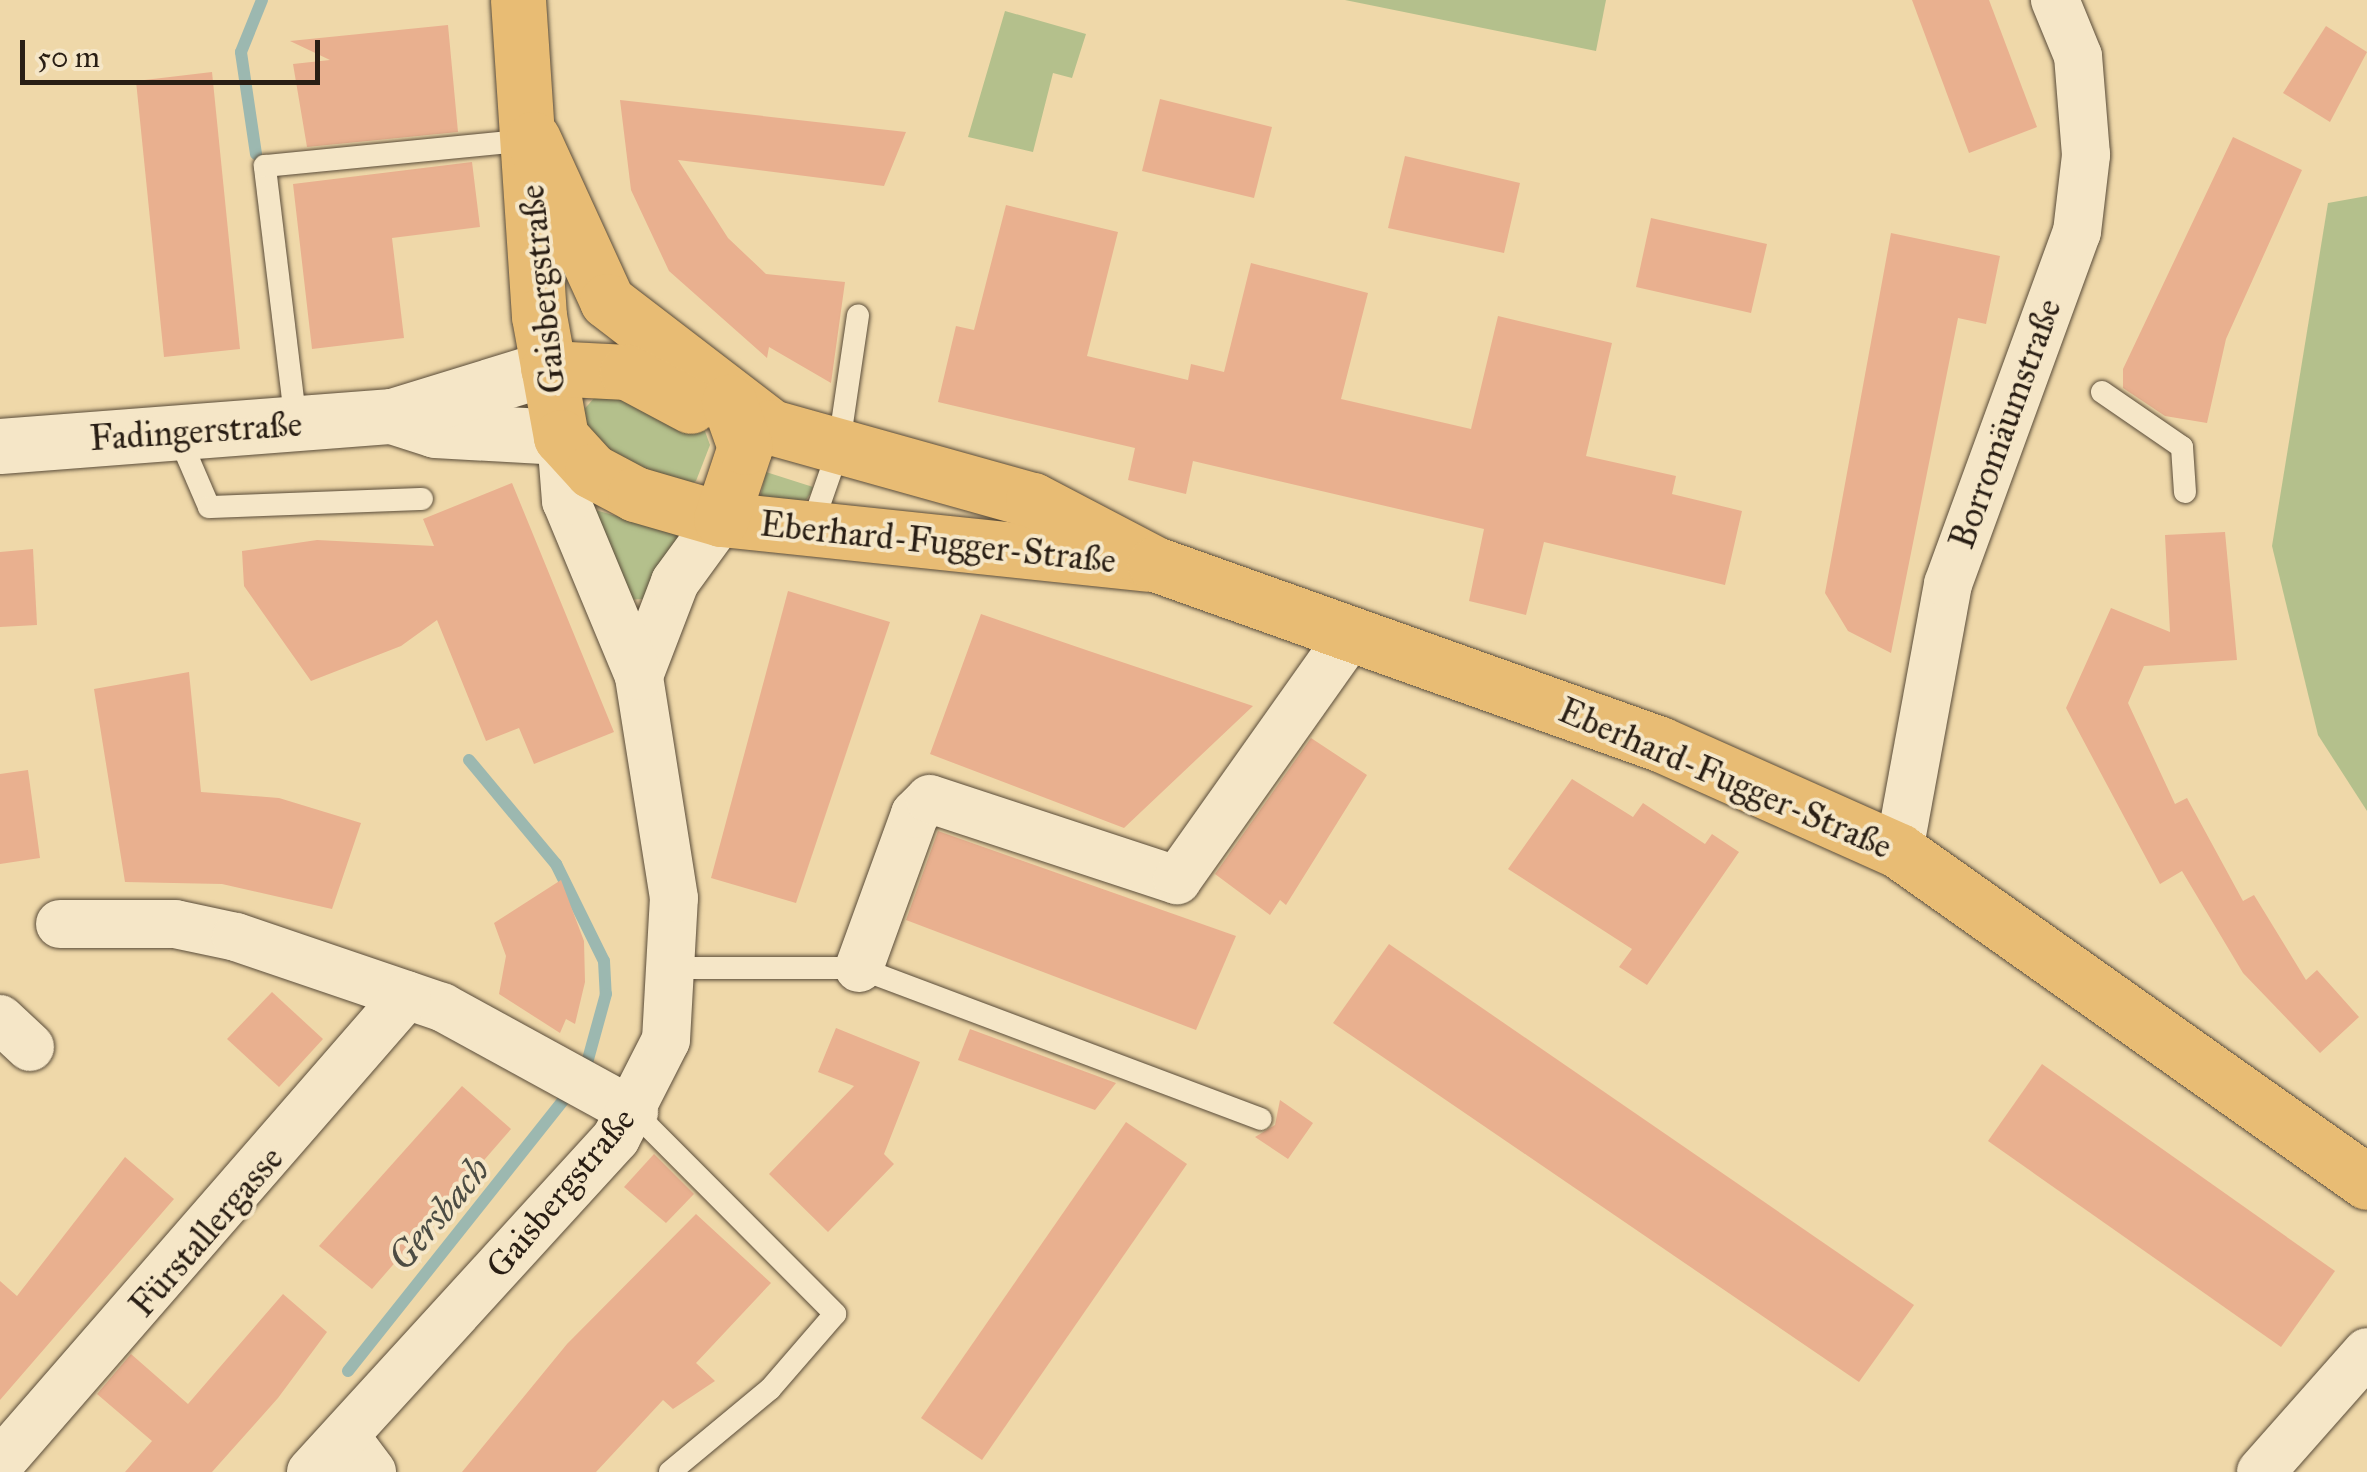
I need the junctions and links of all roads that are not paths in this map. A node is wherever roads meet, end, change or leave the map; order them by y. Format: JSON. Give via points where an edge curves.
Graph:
{"nodes":[{"id":1,"x":518,"y":0,"type":"edge"},
{"id":2,"x":2055,"y":0,"type":"edge"},
{"id":3,"x":533,"y":139,"type":"junction"},
{"id":4,"x":858,"y":315,"type":"dead end"},
{"id":5,"x":548,"y":368,"type":"junction"},
{"id":6,"x":2102,"y":392,"type":"dead end"},
{"id":7,"x":392,"y":416,"type":"junction"},
{"id":8,"x":296,"y":424,"type":"junction"},
{"id":9,"x":737,"y":425,"type":"junction"},
{"id":10,"x":178,"y":434,"type":"junction"},
{"id":11,"x":561,"y":438,"type":"junction"},
{"id":12,"x":0,"y":446,"type":"edge"},
{"id":13,"x":826,"y":489,"type":"junction"},
{"id":14,"x":2186,"y":492,"type":"dead end"},
{"id":15,"x":422,"y":499,"type":"dead end"},
{"id":16,"x":721,"y":519,"type":"junction"},
{"id":17,"x":1155,"y":564,"type":"junction"},
{"id":18,"x":1350,"y":634,"type":"junction"},
{"id":19,"x":638,"y":676,"type":"junction"},
{"id":20,"x":1898,"y":850,"type":"junction"},
{"id":21,"x":60,"y":924,"type":"dead end"},
{"id":22,"x":670,"y":968,"type":"junction"},
{"id":23,"x":860,"y":968,"type":"junction"},
{"id":24,"x":407,"y":995,"type":"junction"},
{"id":25,"x":634,"y":1112,"type":"junction"},
{"id":26,"x":1262,"y":1120,"type":"dead end"},
{"id":27,"x":2367,"y":1182,"type":"edge"},
{"id":28,"x":2367,"y":1352,"type":"edge"},
{"id":29,"x":358,"y":1454,"type":"edge"},
{"id":30,"x":0,"y":1463,"type":"edge"},
{"id":31,"x":311,"y":1472,"type":"edge"},
{"id":32,"x":670,"y":1472,"type":"edge"},
{"id":33,"x":2261,"y":1472,"type":"edge"}],
"edges":[{"from":1,"to":3,"type":"main road","name":"Gaisbergstraße"},
{"from":2,"to":20,"type":"street","name":"Borromäumstraße","via":[[2078,56],[2086,154],[2077,232],[1948,584]]},
{"from":3,"to":5,"type":"main road","name":"Gaisbergstraße","via":[[529,204]]},
{"from":3,"to":8,"type":"lane","via":[[265,166]]},
{"from":3,"to":9,"type":"main road","name":"Gaisbergstraße","via":[[606,302]]},
{"from":4,"to":13,"type":"lane"},
{"from":5,"to":7,"type":"street","name":"Fadingerstraße"},
{"from":5,"to":9,"type":"main road","via":[[627,372]]},
{"from":5,"to":11,"type":"main road","name":"Gaisbergstraße"},
{"from":6,"to":14,"type":"lane","via":[[2182,447]]},
{"from":7,"to":8,"type":"street","name":"Fadingerstraße"},
{"from":7,"to":11,"type":"street","name":"Fadingerstraße","via":[[434,430]]},
{"from":8,"to":10,"type":"street","name":"Fadingerstraße"},
{"from":9,"to":13,"type":"main road","name":"Eberhard-Fugger-Straße"},
{"from":9,"to":16,"type":"main road"},
{"from":10,"to":12,"type":"street","name":"Fadingerstraße"},
{"from":10,"to":15,"type":"lane","via":[[209,507]]},
{"from":11,"to":16,"type":"main road","name":"Gaisbergstraße","via":[[592,472],[634,494]]},
{"from":11,"to":19,"type":"street","name":"Gaisbergstraße","via":[[566,501]]},
{"from":13,"to":16,"type":"main road","name":"Eberhard-Fugger-Straße"},
{"from":13,"to":17,"type":"main road","name":"Eberhard-Fugger-Straße"},
{"from":13,"to":17,"type":"main road","name":"Eberhard-Fugger-Straße","via":[[1032,500]]},
{"from":16,"to":19,"type":"street","via":[[675,582]]},
{"from":17,"to":18,"type":"main road","name":"Eberhard-Fugger-Straße"},
{"from":18,"to":20,"type":"main road","name":"Eberhard-Fugger-Straße","via":[[1660,744]]},
{"from":18,"to":23,"type":"street","via":[[1177,880],[930,799],[915,814]]},
{"from":19,"to":22,"type":"street","name":"Gaisbergstraße","via":[[674,898]]},
{"from":20,"to":27,"type":"main road","name":"Eberhard-Fugger-Straße"},
{"from":21,"to":24,"type":"street","via":[[175,924]]},
{"from":22,"to":23,"type":"lane"},
{"from":22,"to":25,"type":"street","name":"Gaisbergstraße","via":[[666,1040]]},
{"from":23,"to":26,"type":"lane"},
{"from":24,"to":25,"type":"street"},
{"from":24,"to":30,"type":"street","name":"Fürstallergasse"},
{"from":25,"to":29,"type":"street","name":"Gaisbergstraße"},
{"from":25,"to":32,"type":"lane","via":[[835,1314],[770,1389]]},
{"from":28,"to":33,"type":"street"},
{"from":29,"to":31,"type":"street","name":"Gaisbergstraße"}]}
